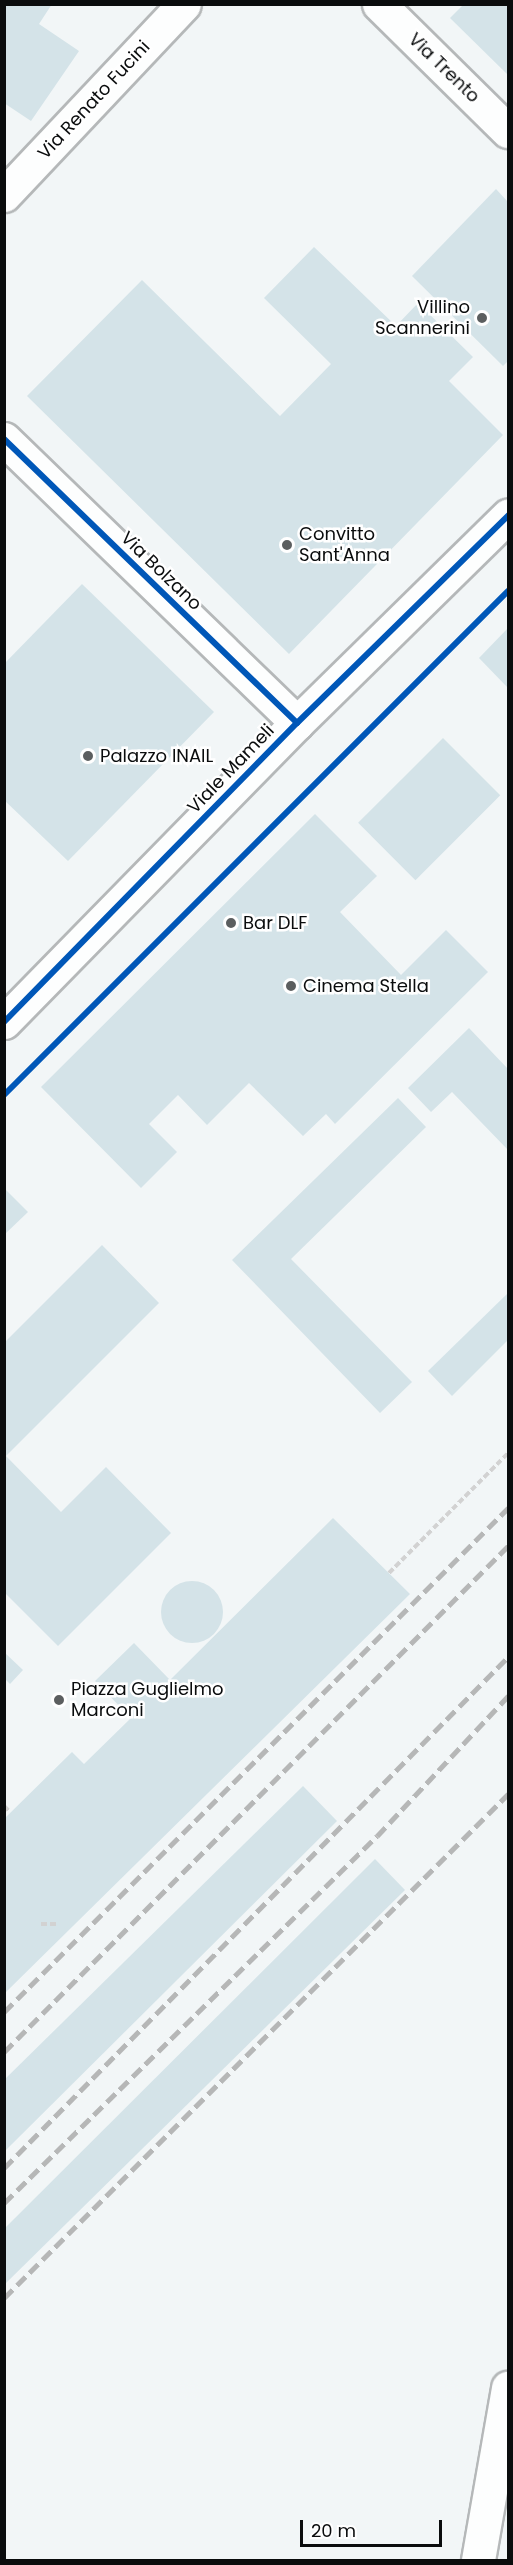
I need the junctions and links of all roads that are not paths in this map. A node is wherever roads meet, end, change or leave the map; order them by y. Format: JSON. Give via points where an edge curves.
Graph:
{"nodes":[{"id":1,"x":184,"y":4,"type":"edge"},
{"id":2,"x":379,"y":4,"type":"edge"},
{"id":3,"x":508,"y":130,"type":"edge"},
{"id":4,"x":4,"y":195,"type":"edge"},
{"id":5,"x":4,"y":439,"type":"edge"},
{"id":6,"x":508,"y":516,"type":"edge"},
{"id":7,"x":297,"y":723,"type":"junction"},
{"id":8,"x":4,"y":1022,"type":"edge"},
{"id":9,"x":508,"y":2388,"type":"edge"},
{"id":10,"x":478,"y":2560,"type":"edge"}],
"edges":[{"from":1,"to":4,"type":"street","name":"Via Renato Fucini"},
{"from":2,"to":3,"type":"street","name":"Via Trento"},
{"from":5,"to":7,"type":"street","name":"Via Bolzano"},
{"from":6,"to":7,"type":"street","name":"Viale Mameli"},
{"from":7,"to":8,"type":"street","name":"Viale Mameli"},
{"from":9,"to":10,"type":"street"}]}
